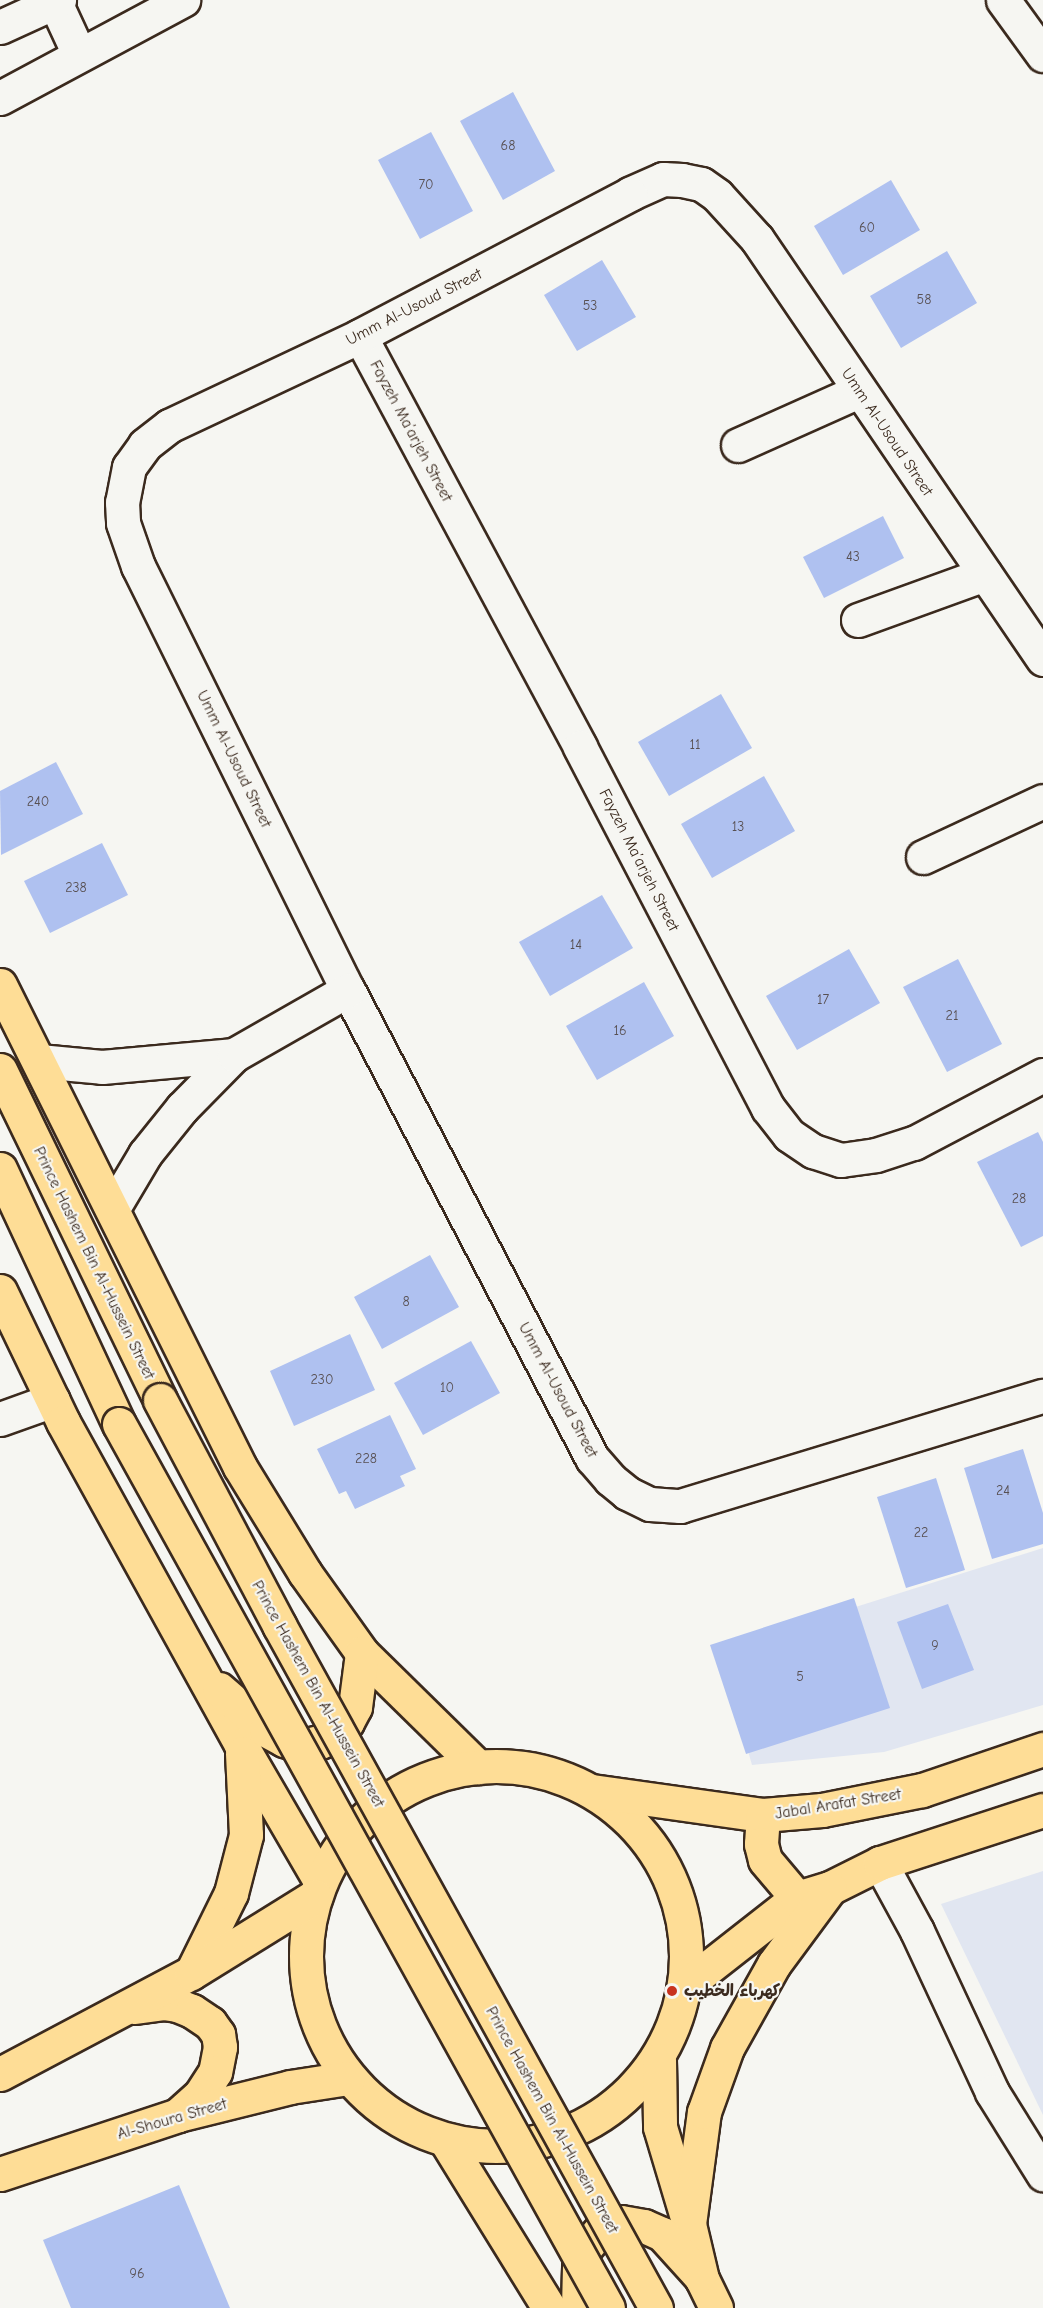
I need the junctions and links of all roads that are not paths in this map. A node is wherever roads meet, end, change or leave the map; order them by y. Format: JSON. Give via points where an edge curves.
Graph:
{"nodes":[{"id":1,"x":183,"y":0,"type":"edge"},
{"id":2,"x":1003,"y":0,"type":"edge"},
{"id":3,"x":56,"y":1,"type":"edge"},
{"id":4,"x":0,"y":27,"type":"edge"},
{"id":5,"x":79,"y":54,"type":"junction"},
{"id":6,"x":1043,"y":55,"type":"edge"},
{"id":7,"x":0,"y":98,"type":"edge"},
{"id":8,"x":360,"y":336,"type":"junction"},
{"id":9,"x":859,"y":391,"type":"junction"},
{"id":10,"x":738,"y":444,"type":"dead end"},
{"id":11,"x":985,"y":574,"type":"junction"},
{"id":12,"x":858,"y":620,"type":"dead end"},
{"id":13,"x":1043,"y":659,"type":"edge"},
{"id":14,"x":1043,"y":801,"type":"edge"},
{"id":15,"x":923,"y":857,"type":"dead end"},
{"id":16,"x":0,"y":985,"type":"edge"},
{"id":17,"x":348,"y":990,"type":"junction"},
{"id":18,"x":234,"y":1055,"type":"junction"},
{"id":19,"x":39,"y":1061,"type":"junction"},
{"id":20,"x":0,"y":1070,"type":"edge"},
{"id":21,"x":1043,"y":1075,"type":"edge"},
{"id":22,"x":0,"y":1169,"type":"edge"},
{"id":23,"x":112,"y":1208,"type":"junction"},
{"id":24,"x":0,"y":1291,"type":"edge"},
{"id":25,"x":1043,"y":1396,"type":"edge"},
{"id":26,"x":53,"y":1400,"type":"junction"},
{"id":27,"x":0,"y":1419,"type":"edge"},
{"id":28,"x":362,"y":1653,"type":"junction"},
{"id":29,"x":206,"y":1678,"type":"junction"},
{"id":30,"x":241,"y":1745,"type":"junction"},
{"id":31,"x":1043,"y":1749,"type":"edge"},
{"id":32,"x":478,"y":1767,"type":"junction"},
{"id":33,"x":592,"y":1791,"type":"junction"},
{"id":34,"x":1043,"y":1810,"type":"edge"},
{"id":35,"x":763,"y":1815,"type":"junction"},
{"id":36,"x":880,"y":1863,"type":"junction"},
{"id":37,"x":830,"y":1887,"type":"junction"},
{"id":38,"x":317,"y":1889,"type":"junction"},
{"id":39,"x":797,"y":1898,"type":"junction"},
{"id":40,"x":191,"y":1973,"type":"junction"},
{"id":41,"x":686,"y":1985,"type":"junction"},
{"id":42,"x":130,"y":2007,"type":"junction"},
{"id":43,"x":659,"y":2060,"type":"junction"},
{"id":44,"x":0,"y":2074,"type":"edge"},
{"id":45,"x":348,"y":2078,"type":"junction"},
{"id":46,"x":177,"y":2115,"type":"junction"},
{"id":47,"x":446,"y":2141,"type":"junction"},
{"id":48,"x":0,"y":2174,"type":"edge"},
{"id":49,"x":1043,"y":2174,"type":"edge"},
{"id":50,"x":689,"y":2224,"type":"junction"},
{"id":51,"x":702,"y":2279,"type":"junction"},
{"id":52,"x":549,"y":2308,"type":"edge"},
{"id":53,"x":578,"y":2308,"type":"edge"},
{"id":54,"x":608,"y":2308,"type":"edge"},
{"id":55,"x":656,"y":2308,"type":"edge"},
{"id":56,"x":716,"y":2308,"type":"edge"}],
"edges":[{"from":1,"to":5,"type":"street"},
{"from":2,"to":6,"type":"street"},
{"from":3,"to":4,"type":"street"},
{"from":3,"to":5,"type":"street"},
{"from":5,"to":7,"type":"street"},
{"from":8,"to":9,"type":"street","name":"Umm Al-Usoud Street","via":[[630,194],[663,179],[682,180],[701,184],[717,195],[757,239]]},
{"from":8,"to":17,"type":"street","name":"Umm Al-Usoud Street","via":[[169,426],[146,445],[129,467],[122,502],[123,523],[138,566]]},
{"from":8,"to":21,"type":"street","name":"Fayzeh Ma’arjeh Street","via":[[768,1108],[789,1135],[813,1151],[841,1160],[876,1155],[914,1143]]},
{"from":9,"to":10,"type":"street"},
{"from":9,"to":11,"type":"street","name":"Umm Al-Usoud Street"},
{"from":11,"to":12,"type":"street"},
{"from":11,"to":13,"type":"street","name":"Umm Al-Usoud Street"},
{"from":14,"to":15,"type":"street"},
{"from":16,"to":19,"type":"main road"},
{"from":17,"to":18,"type":"street"},
{"from":17,"to":25,"type":"street","name":"Umm Al-Usoud Street","via":[[592,1458],[627,1493],[650,1504],[688,1504]]},
{"from":18,"to":19,"type":"street","via":[[102,1067]]},
{"from":18,"to":23,"type":"street","via":[[145,1154]]},
{"from":19,"to":23,"type":"main road"},
{"from":20,"to":55,"type":"main road","name":"Prince Hashem Bin Al-Hussein Street","bridge":true,"via":[[160,1400],[279,1625]]},
{"from":22,"to":54,"type":"main road","bridge":true,"via":[[119,1424]]},
{"from":23,"to":28,"type":"main road","via":[[240,1467],[305,1573]]},
{"from":24,"to":26,"type":"main road"},
{"from":26,"to":27,"type":"street"},
{"from":26,"to":29,"type":"main road"},
{"from":28,"to":29,"type":"main road","via":[[355,1707],[347,1722],[333,1736],[302,1746],[266,1730]]},
{"from":28,"to":32,"type":"main road"},
{"from":29,"to":30,"type":"main road"},
{"from":30,"to":38,"type":"main road"},
{"from":30,"to":40,"type":"main road","via":[[246,1835],[231,1893]]},
{"from":31,"to":35,"type":"main road","name":"Jabal Arafat Street","via":[[922,1790],[822,1810]]},
{"from":32,"to":33,"type":"main road","via":[[537,1770]]},
{"from":32,"to":38,"type":"main road","via":[[428,1778],[383,1802],[346,1837]]},
{"from":33,"to":35,"type":"main road","name":"Jabal Arafat Street"},
{"from":33,"to":41,"type":"main road","via":[[649,1842],[678,1900],[682,1910]]},
{"from":34,"to":36,"type":"main road"},
{"from":35,"to":39,"type":"main road","via":[[761,1844],[765,1860]]},
{"from":36,"to":37,"type":"main road"},
{"from":36,"to":49,"type":"street","via":[[917,1931],[992,2092]]},
{"from":37,"to":39,"type":"main road"},
{"from":37,"to":50,"type":"main road","via":[[774,1964],[723,2057],[704,2112]]},
{"from":38,"to":40,"type":"main road"},
{"from":38,"to":45,"type":"main road","via":[[306,1943],[308,1991],[323,2036]]},
{"from":39,"to":41,"type":"main road"},
{"from":40,"to":42,"type":"main road"},
{"from":41,"to":43,"type":"main road","via":[[676,2024]]},
{"from":42,"to":44,"type":"main road"},
{"from":42,"to":46,"type":"main road","via":[[177,2005],[210,2023],[218,2034],[220,2054],[215,2072],[200,2095]]},
{"from":43,"to":47,"type":"main road","via":[[602,2117],[527,2146]]},
{"from":43,"to":50,"type":"main road","via":[[660,2127]]},
{"from":45,"to":46,"type":"main road","name":"Al-Shoura Street","via":[[290,2087]]},
{"from":45,"to":47,"type":"main road","via":[[392,2117]]},
{"from":46,"to":48,"type":"main road","name":"Al-Shoura Street"},
{"from":47,"to":52,"type":"main road"},
{"from":50,"to":51,"type":"main road"},
{"from":51,"to":53,"type":"main road","via":[[662,2234],[621,2222],[599,2232],[585,2248],[579,2267]]},
{"from":51,"to":56,"type":"main road"}]}
